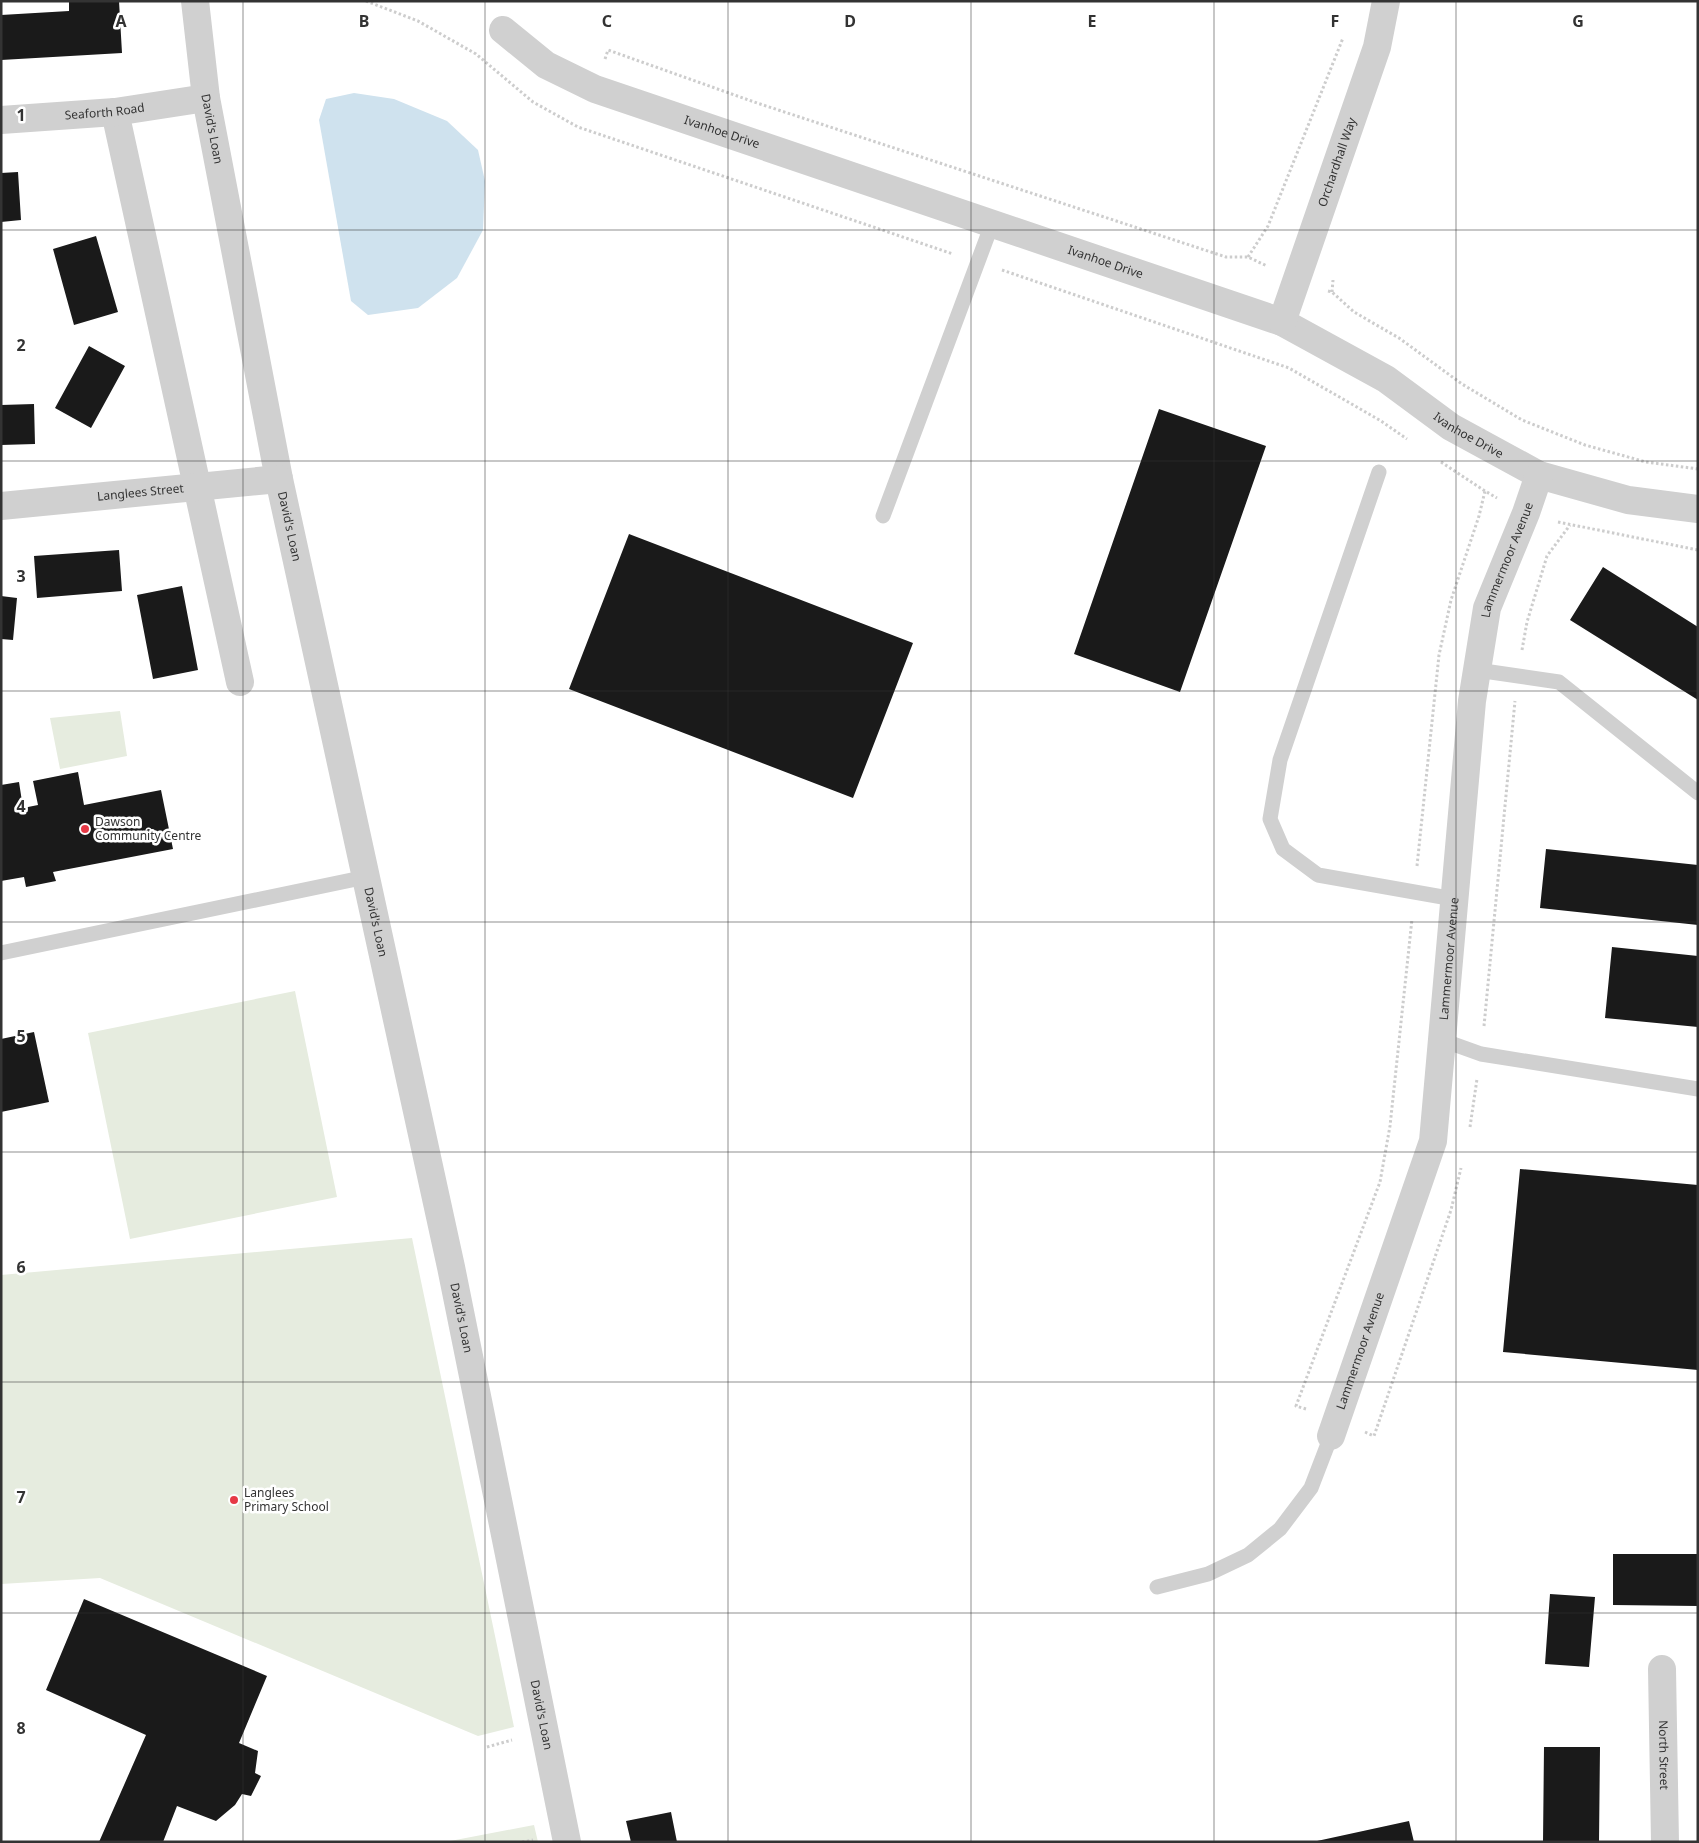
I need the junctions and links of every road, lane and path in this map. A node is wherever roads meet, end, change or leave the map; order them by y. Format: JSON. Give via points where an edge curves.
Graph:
{"nodes":[{"id":1,"x":195,"y":1,"type":"edge"},
{"id":2,"x":366,"y":1,"type":"edge"},
{"id":3,"x":1386,"y":1,"type":"edge"},
{"id":4,"x":503,"y":30,"type":"dead end"},
{"id":5,"x":1344,"y":35,"type":"dead end"},
{"id":6,"x":206,"y":98,"type":"junction"},
{"id":7,"x":115,"y":112,"type":"junction"},
{"id":8,"x":1,"y":120,"type":"edge"},
{"id":9,"x":992,"y":224,"type":"junction"},
{"id":10,"x":1248,"y":257,"type":"dead end"},
{"id":11,"x":977,"y":262,"type":"junction"},
{"id":12,"x":1282,"y":322,"type":"junction"},
{"id":13,"x":1413,"y":442,"type":"dead end"},
{"id":14,"x":1437,"y":459,"type":"dead end"},
{"id":15,"x":1378,"y":472,"type":"dead end"},
{"id":16,"x":1539,"y":475,"type":"junction"},
{"id":17,"x":279,"y":479,"type":"junction"},
{"id":18,"x":198,"y":487,"type":"junction"},
{"id":19,"x":1485,"y":491,"type":"junction"},
{"id":20,"x":1,"y":506,"type":"edge"},
{"id":21,"x":1698,"y":509,"type":"edge"},
{"id":22,"x":1526,"y":513,"type":"junction"},
{"id":23,"x":883,"y":516,"type":"dead end"},
{"id":24,"x":1698,"y":550,"type":"edge"},
{"id":25,"x":1477,"y":670,"type":"junction"},
{"id":26,"x":240,"y":682,"type":"dead end"},
{"id":27,"x":1698,"y":793,"type":"edge"},
{"id":28,"x":366,"y":877,"type":"junction"},
{"id":29,"x":1414,"y":892,"type":"junction"},
{"id":30,"x":1454,"y":900,"type":"junction"},
{"id":31,"x":1,"y":953,"type":"edge"},
{"id":32,"x":1442,"y":1040,"type":"junction"},
{"id":33,"x":1698,"y":1089,"type":"edge"},
{"id":34,"x":1334,"y":1428,"type":"junction"},
{"id":35,"x":1157,"y":1587,"type":"dead end"},
{"id":36,"x":1662,"y":1669,"type":"dead end"},
{"id":37,"x":567,"y":1842,"type":"edge"},
{"id":38,"x":1665,"y":1842,"type":"edge"}],
"edges":[{"from":1,"to":6,"type":"street","name":"David's Loan"},
{"from":2,"to":11,"type":"path","via":[[418,21],[476,54],[533,102],[578,127]]},
{"from":3,"to":12,"type":"street","name":"Orchardhall Way","via":[[1378,47]]},
{"from":4,"to":9,"type":"street","name":"Ivanhoe Drive","via":[[546,65],[595,89]]},
{"from":5,"to":10,"type":"path","via":[[1268,226]]},
{"from":6,"to":7,"type":"street","name":"Seaforth Road"},
{"from":6,"to":17,"type":"street","name":"David's Loan"},
{"from":7,"to":8,"type":"street","name":"Seaforth Road"},
{"from":7,"to":18,"type":"street"},
{"from":9,"to":11,"type":"lane"},
{"from":9,"to":12,"type":"street","name":"Ivanhoe Drive"},
{"from":11,"to":13,"type":"path","via":[[1289,368]]},
{"from":11,"to":23,"type":"lane"},
{"from":12,"to":16,"type":"street","name":"Ivanhoe Drive","via":[[1386,379],[1452,427]]},
{"from":14,"to":19,"type":"path"},
{"from":15,"to":29,"type":"lane","via":[[1280,760],[1270,819],[1283,849],[1318,875]]},
{"from":16,"to":21,"type":"street","name":"Ivanhoe Drive","via":[[1628,500]]},
{"from":16,"to":22,"type":"street","name":"Lammermoor Avenue"},
{"from":17,"to":18,"type":"street","name":"Langlees Street"},
{"from":17,"to":28,"type":"street","name":"David's Loan"},
{"from":18,"to":20,"type":"street","name":"Langlees Street"},
{"from":18,"to":26,"type":"street"},
{"from":19,"to":22,"type":"path"},
{"from":19,"to":29,"type":"path","via":[[1451,600],[1439,655]]},
{"from":22,"to":24,"type":"path"},
{"from":22,"to":25,"type":"street","name":"Lammermoor Avenue","via":[[1487,608]]},
{"from":25,"to":27,"type":"lane","via":[[1559,682]]},
{"from":25,"to":30,"type":"street","name":"Lammermoor Avenue"},
{"from":28,"to":31,"type":"lane"},
{"from":28,"to":37,"type":"street","name":"David's Loan","via":[[451,1267]]},
{"from":29,"to":30,"type":"lane"},
{"from":29,"to":34,"type":"path","via":[[1390,1126],[1380,1182],[1296,1406]]},
{"from":30,"to":32,"type":"street","name":"Lammermoor Avenue"},
{"from":32,"to":33,"type":"lane","via":[[1481,1054]]},
{"from":32,"to":34,"type":"street","name":"Lammermoor Avenue","via":[[1433,1141]]},
{"from":34,"to":35,"type":"lane","via":[[1311,1488],[1280,1529],[1248,1555],[1208,1574]]},
{"from":36,"to":38,"type":"street","name":"North Street"}]}
